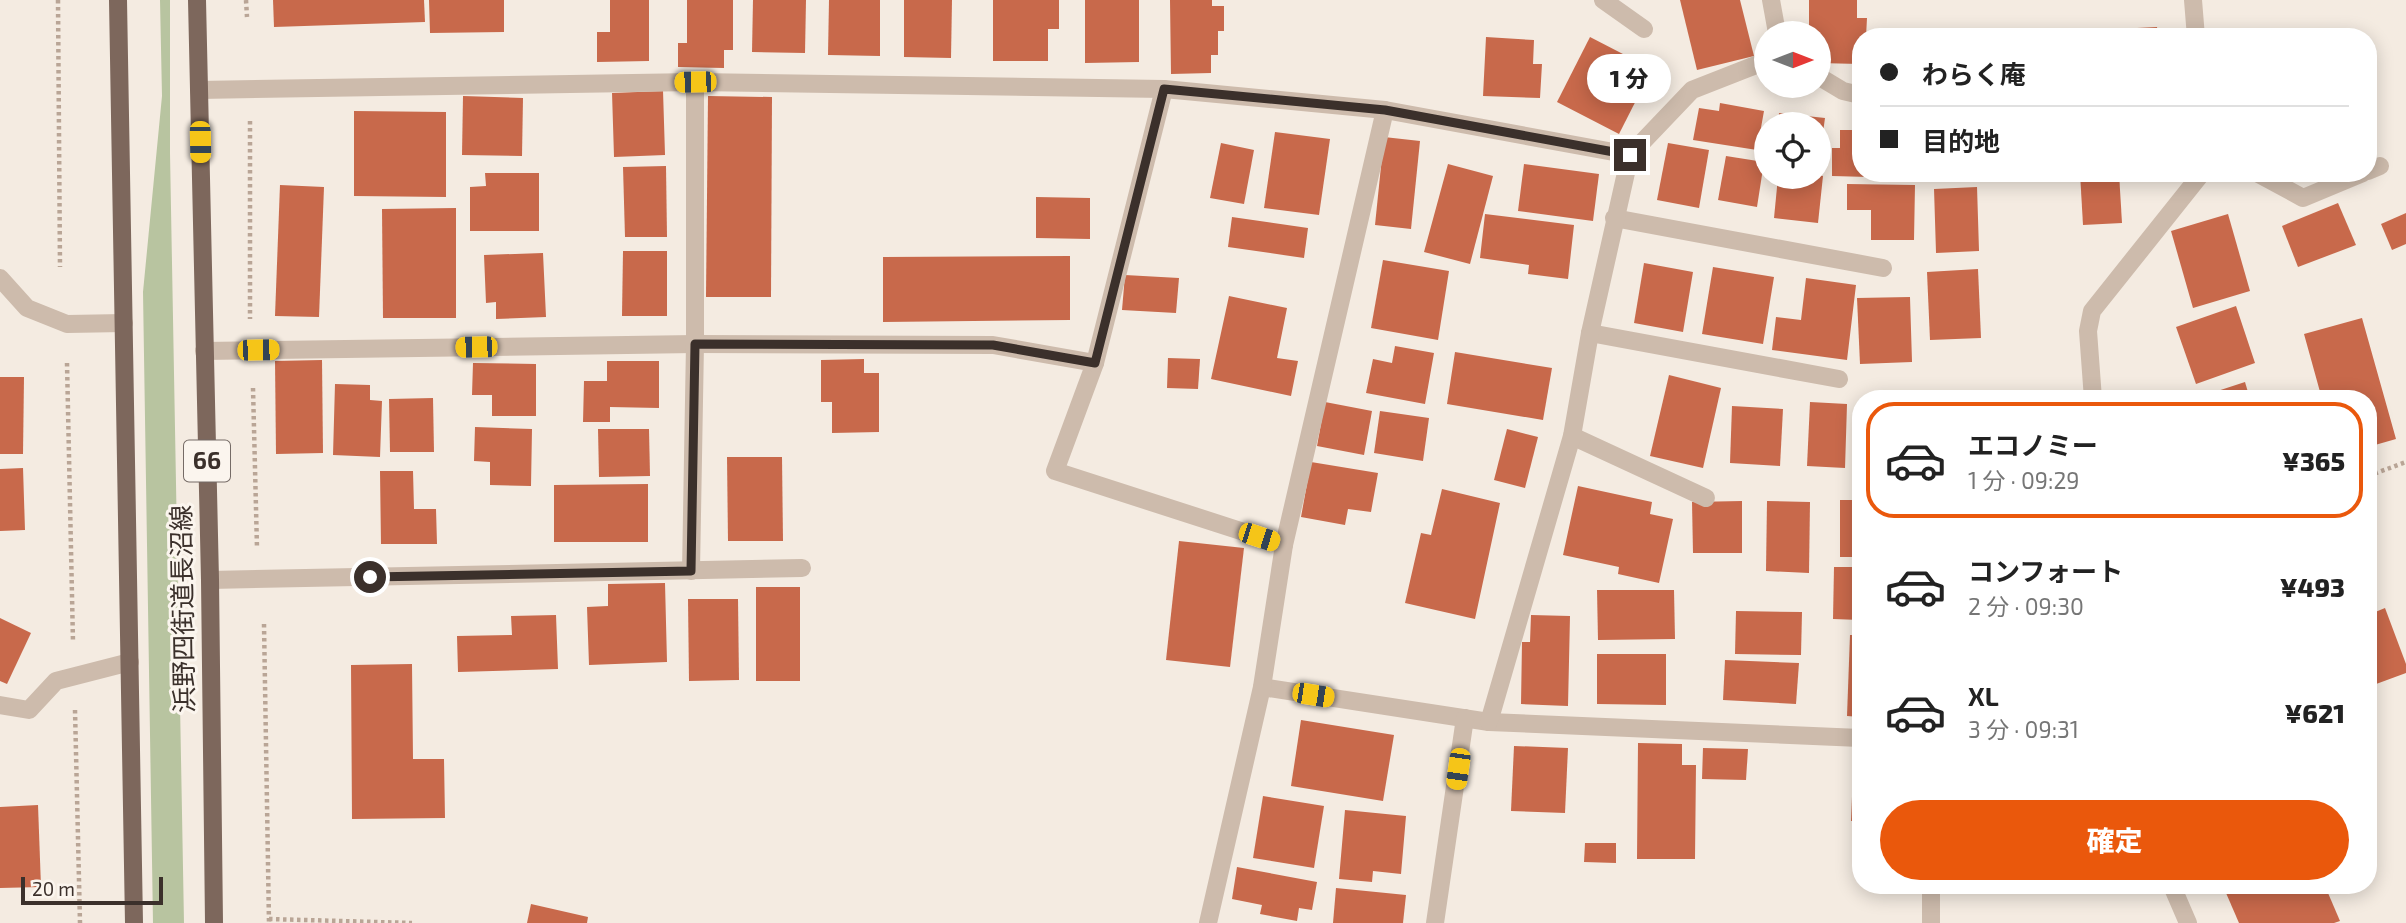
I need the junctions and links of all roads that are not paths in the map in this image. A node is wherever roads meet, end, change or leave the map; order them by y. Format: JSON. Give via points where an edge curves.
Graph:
{"nodes":[{"id":1,"x":118,"y":0,"type":"edge"},
{"id":2,"x":197,"y":0,"type":"edge"},
{"id":3,"x":1603,"y":0,"type":"edge"},
{"id":4,"x":1771,"y":0,"type":"edge"},
{"id":5,"x":2193,"y":0,"type":"edge"},
{"id":6,"x":1775,"y":21,"type":"edge"},
{"id":7,"x":2195,"y":28,"type":"edge"},
{"id":8,"x":1644,"y":29,"type":"dead end"},
{"id":9,"x":1754,"y":66,"type":"edge"},
{"id":10,"x":695,"y":82,"type":"junction"},
{"id":11,"x":1831,"y":84,"type":"edge"},
{"id":12,"x":1164,"y":89,"type":"junction"},
{"id":13,"x":199,"y":90,"type":"junction"},
{"id":14,"x":1852,"y":93,"type":"edge"},
{"id":15,"x":1385,"y":110,"type":"junction"},
{"id":16,"x":1630,"y":155,"type":"junction"},
{"id":17,"x":2195,"y":182,"type":"edge"},
{"id":18,"x":2274,"y":182,"type":"edge"},
{"id":19,"x":2341,"y":182,"type":"edge"},
{"id":20,"x":1614,"y":218,"type":"junction"},
{"id":21,"x":1883,"y":268,"type":"dead end"},
{"id":22,"x":0,"y":278,"type":"edge"},
{"id":23,"x":124,"y":323,"type":"junction"},
{"id":24,"x":1590,"y":333,"type":"junction"},
{"id":25,"x":695,"y":344,"type":"junction"},
{"id":26,"x":204,"y":351,"type":"junction"},
{"id":27,"x":1095,"y":363,"type":"junction"},
{"id":28,"x":1839,"y":379,"type":"dead end"},
{"id":29,"x":2092,"y":390,"type":"edge"},
{"id":30,"x":1572,"y":436,"type":"junction"},
{"id":31,"x":1706,"y":498,"type":"dead end"},
{"id":32,"x":1284,"y":545,"type":"junction"},
{"id":33,"x":802,"y":568,"type":"dead end"},
{"id":34,"x":691,"y":571,"type":"junction"},
{"id":35,"x":210,"y":580,"type":"junction"},
{"id":36,"x":130,"y":662,"type":"junction"},
{"id":37,"x":1262,"y":687,"type":"junction"},
{"id":38,"x":0,"y":705,"type":"edge"},
{"id":39,"x":1465,"y":718,"type":"junction"},
{"id":40,"x":1489,"y":722,"type":"junction"},
{"id":41,"x":1852,"y":738,"type":"edge"},
{"id":42,"x":1931,"y":894,"type":"edge"},
{"id":43,"x":2175,"y":894,"type":"edge"},
{"id":44,"x":134,"y":923,"type":"edge"},
{"id":45,"x":214,"y":923,"type":"edge"},
{"id":46,"x":1208,"y":923,"type":"edge"},
{"id":47,"x":1435,"y":923,"type":"edge"},
{"id":48,"x":1931,"y":923,"type":"edge"},
{"id":49,"x":2188,"y":923,"type":"edge"}],
"edges":[{"from":1,"to":23,"type":"main road","name":"浜野四街道長沼線"},
{"from":2,"to":13,"type":"main road","name":"浜野四街道長沼線","number":"66"},
{"from":3,"to":8,"type":"street"},
{"from":4,"to":6,"type":"street"},
{"from":5,"to":7,"type":"street"},
{"from":9,"to":16,"type":"street","via":[[1692,90]]},
{"from":10,"to":12,"type":"street"},
{"from":10,"to":13,"type":"street"},
{"from":10,"to":25,"type":"street"},
{"from":11,"to":14,"type":"street"},
{"from":12,"to":15,"type":"street"},
{"from":12,"to":27,"type":"street"},
{"from":13,"to":26,"type":"main road","name":"浜野四街道長沼線","number":"66"},
{"from":15,"to":16,"type":"street"},
{"from":15,"to":32,"type":"street"},
{"from":16,"to":20,"type":"street"},
{"from":17,"to":29,"type":"street","via":[[2092,312],[2088,331]]},
{"from":18,"to":19,"type":"street","via":[[2303,198]]},
{"from":20,"to":21,"type":"street"},
{"from":20,"to":24,"type":"street"},
{"from":22,"to":23,"type":"street","via":[[27,308],[66,324]]},
{"from":23,"to":36,"type":"main road","name":"浜野四街道長沼線"},
{"from":24,"to":28,"type":"street"},
{"from":24,"to":30,"type":"street"},
{"from":25,"to":26,"type":"street"},
{"from":25,"to":27,"type":"street","via":[[993,345]]},
{"from":25,"to":34,"type":"street"},
{"from":26,"to":35,"type":"main road","name":"浜野四街道長沼線","number":"66"},
{"from":27,"to":32,"type":"street","via":[[1055,471]]},
{"from":30,"to":31,"type":"street"},
{"from":30,"to":40,"type":"street"},
{"from":32,"to":37,"type":"street"},
{"from":33,"to":34,"type":"street"},
{"from":34,"to":35,"type":"street"},
{"from":35,"to":45,"type":"main road","name":"浜野四街道長沼線","number":"66"},
{"from":36,"to":38,"type":"street","via":[[56,681],[29,710]]},
{"from":36,"to":44,"type":"main road","name":"浜野四街道長沼線"},
{"from":37,"to":39,"type":"street"},
{"from":37,"to":46,"type":"street"},
{"from":39,"to":40,"type":"street"},
{"from":39,"to":47,"type":"street"},
{"from":40,"to":41,"type":"street"},
{"from":42,"to":48,"type":"street"},
{"from":43,"to":49,"type":"street"}]}
